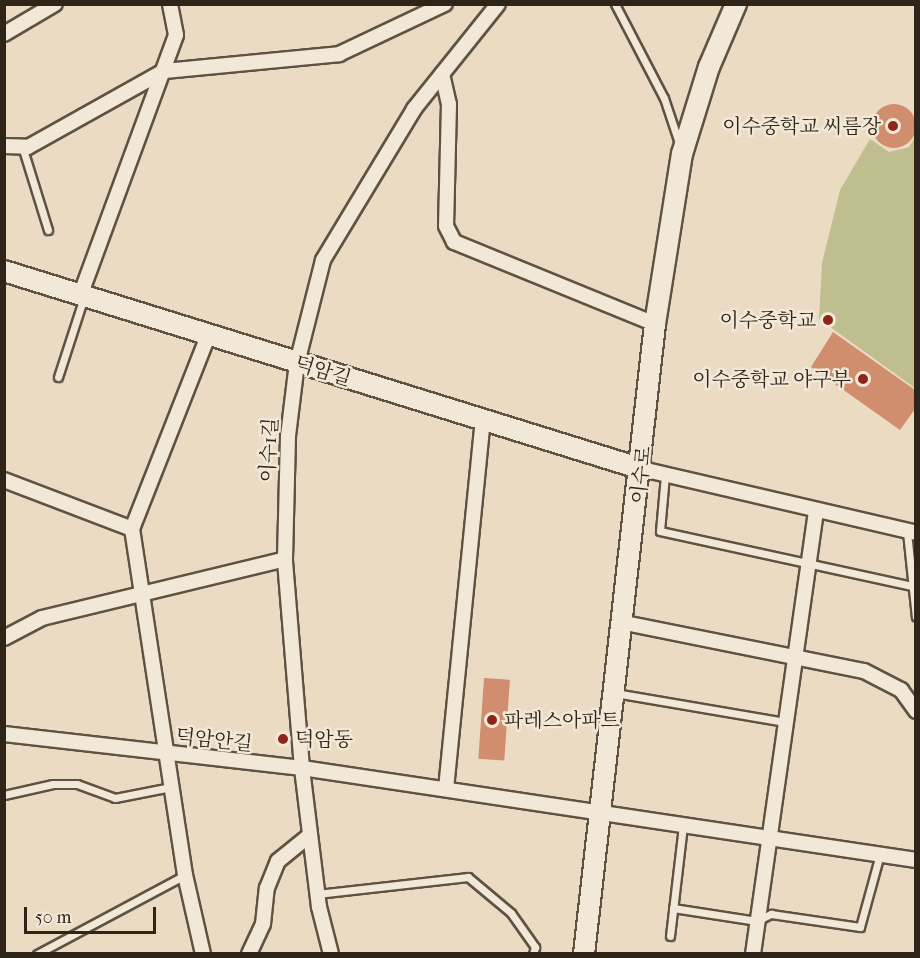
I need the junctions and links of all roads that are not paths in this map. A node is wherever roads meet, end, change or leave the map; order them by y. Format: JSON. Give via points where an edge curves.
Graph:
{"nodes":[{"id":1,"x":55,"y":4,"type":"edge"},
{"id":2,"x":170,"y":4,"type":"edge"},
{"id":3,"x":445,"y":4,"type":"edge"},
{"id":4,"x":498,"y":4,"type":"edge"},
{"id":5,"x":615,"y":4,"type":"edge"},
{"id":6,"x":736,"y":4,"type":"edge"},
{"id":7,"x":4,"y":34,"type":"edge"},
{"id":8,"x":164,"y":71,"type":"junction"},
{"id":9,"x":442,"y":74,"type":"junction"},
{"id":10,"x":4,"y":146,"type":"edge"},
{"id":11,"x":22,"y":146,"type":"junction"},
{"id":12,"x":682,"y":154,"type":"junction"},
{"id":13,"x":48,"y":230,"type":"dead end"},
{"id":14,"x":4,"y":271,"type":"edge"},
{"id":15,"x":82,"y":297,"type":"junction"},
{"id":16,"x":656,"y":324,"type":"junction"},
{"id":17,"x":208,"y":336,"type":"junction"},
{"id":18,"x":297,"y":363,"type":"junction"},
{"id":19,"x":58,"y":377,"type":"dead end"},
{"id":20,"x":483,"y":420,"type":"junction"},
{"id":21,"x":642,"y":469,"type":"junction"},
{"id":22,"x":665,"y":474,"type":"junction"},
{"id":23,"x":4,"y":480,"type":"edge"},
{"id":24,"x":816,"y":514,"type":"junction"},
{"id":25,"x":132,"y":529,"type":"junction"},
{"id":26,"x":912,"y":530,"type":"edge"},
{"id":27,"x":285,"y":559,"type":"junction"},
{"id":28,"x":808,"y":563,"type":"junction"},
{"id":29,"x":912,"y":586,"type":"junction"},
{"id":30,"x":140,"y":592,"type":"junction"},
{"id":31,"x":915,"y":616,"type":"edge"},
{"id":32,"x":625,"y":623,"type":"junction"},
{"id":33,"x":4,"y":638,"type":"edge"},
{"id":34,"x":793,"y":654,"type":"junction"},
{"id":35,"x":615,"y":693,"type":"junction"},
{"id":36,"x":915,"y":711,"type":"edge"},
{"id":37,"x":784,"y":722,"type":"junction"},
{"id":38,"x":4,"y":734,"type":"edge"},
{"id":39,"x":166,"y":754,"type":"junction"},
{"id":40,"x":302,"y":768,"type":"junction"},
{"id":41,"x":171,"y":787,"type":"junction"},
{"id":42,"x":446,"y":789,"type":"junction"},
{"id":43,"x":4,"y":795,"type":"edge"},
{"id":44,"x":597,"y":812,"type":"junction"},
{"id":45,"x":683,"y":825,"type":"junction"},
{"id":46,"x":310,"y":835,"type":"junction"},
{"id":47,"x":766,"y":838,"type":"junction"},
{"id":48,"x":880,"y":854,"type":"junction"},
{"id":49,"x":915,"y":860,"type":"edge"},
{"id":50,"x":185,"y":875,"type":"junction"},
{"id":51,"x":317,"y":894,"type":"junction"},
{"id":52,"x":673,"y":908,"type":"junction"},
{"id":53,"x":757,"y":921,"type":"junction"},
{"id":54,"x":670,"y":936,"type":"dead end"},
{"id":55,"x":37,"y":954,"type":"edge"},
{"id":56,"x":203,"y":954,"type":"edge"},
{"id":57,"x":249,"y":954,"type":"edge"},
{"id":58,"x":331,"y":954,"type":"edge"},
{"id":59,"x":533,"y":954,"type":"edge"},
{"id":60,"x":584,"y":954,"type":"edge"},
{"id":61,"x":753,"y":954,"type":"edge"}],
"edges":[{"from":1,"to":7,"type":"street"},
{"from":2,"to":8,"type":"street","via":[[176,35]]},
{"from":3,"to":8,"type":"street","via":[[339,54]]},
{"from":4,"to":9,"type":"street","name":"이수1길"},
{"from":5,"to":12,"type":"lane","via":[[664,98]]},
{"from":6,"to":12,"type":"main road","name":"이수로","via":[[709,67]]},
{"from":8,"to":11,"type":"street","via":[[62,130]]},
{"from":8,"to":15,"type":"street"},
{"from":9,"to":16,"type":"street","via":[[449,104],[446,226],[454,242]]},
{"from":9,"to":18,"type":"street","name":"이수1길","via":[[369,178],[323,260]]},
{"from":10,"to":11,"type":"street"},
{"from":11,"to":13,"type":"lane"},
{"from":12,"to":16,"type":"main road","name":"이수로"},
{"from":14,"to":15,"type":"main road","name":"덕암길"},
{"from":15,"to":17,"type":"main road","name":"덕암길"},
{"from":15,"to":19,"type":"lane"},
{"from":16,"to":21,"type":"main road","name":"이수로"},
{"from":17,"to":18,"type":"main road","name":"덕암길"},
{"from":17,"to":25,"type":"street"},
{"from":18,"to":20,"type":"main road","name":"덕암길"},
{"from":18,"to":27,"type":"street","name":"이수1길","via":[[288,436]]},
{"from":20,"to":21,"type":"main road","name":"덕암길"},
{"from":20,"to":42,"type":"street"},
{"from":21,"to":22,"type":"street"},
{"from":21,"to":32,"type":"main road","name":"이수로"},
{"from":22,"to":24,"type":"street"},
{"from":22,"to":28,"type":"lane","via":[[660,531]]},
{"from":23,"to":25,"type":"street"},
{"from":24,"to":26,"type":"street"},
{"from":24,"to":28,"type":"street"},
{"from":25,"to":30,"type":"street"},
{"from":26,"to":29,"type":"lane"},
{"from":27,"to":30,"type":"street"},
{"from":27,"to":40,"type":"street","name":"이수1길"},
{"from":28,"to":29,"type":"lane"},
{"from":28,"to":34,"type":"street"},
{"from":29,"to":31,"type":"lane"},
{"from":30,"to":33,"type":"street","via":[[42,618]]},
{"from":30,"to":39,"type":"street"},
{"from":32,"to":34,"type":"street"},
{"from":32,"to":35,"type":"main road","name":"이수로"},
{"from":34,"to":36,"type":"street","via":[[887,680]]},
{"from":34,"to":37,"type":"street"},
{"from":35,"to":37,"type":"lane"},
{"from":35,"to":44,"type":"main road","name":"이수로"},
{"from":37,"to":47,"type":"street"},
{"from":38,"to":39,"type":"street","name":"덕암안길"},
{"from":39,"to":40,"type":"street","name":"덕암안길"},
{"from":39,"to":41,"type":"street"},
{"from":40,"to":42,"type":"street","name":"덕암안길"},
{"from":40,"to":46,"type":"street","name":"이수1길"},
{"from":41,"to":43,"type":"lane","via":[[116,798],[77,784],[53,784]]},
{"from":41,"to":50,"type":"street"},
{"from":42,"to":44,"type":"street","name":"덕암안길"},
{"from":44,"to":45,"type":"street","name":"덕암안길"},
{"from":44,"to":60,"type":"main road","name":"이수로"},
{"from":45,"to":47,"type":"street","name":"덕암안길"},
{"from":45,"to":52,"type":"lane"},
{"from":46,"to":51,"type":"street","name":"이수1길"},
{"from":46,"to":57,"type":"street","via":[[279,861],[267,888],[263,924]]},
{"from":47,"to":48,"type":"street","name":"덕암안길"},
{"from":47,"to":53,"type":"street"},
{"from":48,"to":49,"type":"street","name":"덕암안길"},
{"from":48,"to":53,"type":"lane","via":[[860,927],[771,914]]},
{"from":50,"to":55,"type":"lane"},
{"from":50,"to":56,"type":"street"},
{"from":51,"to":58,"type":"street","name":"이수1길"},
{"from":51,"to":59,"type":"lane","via":[[468,877],[511,913],[535,946]]},
{"from":52,"to":53,"type":"lane"},
{"from":52,"to":54,"type":"lane"},
{"from":53,"to":61,"type":"street"}]}
